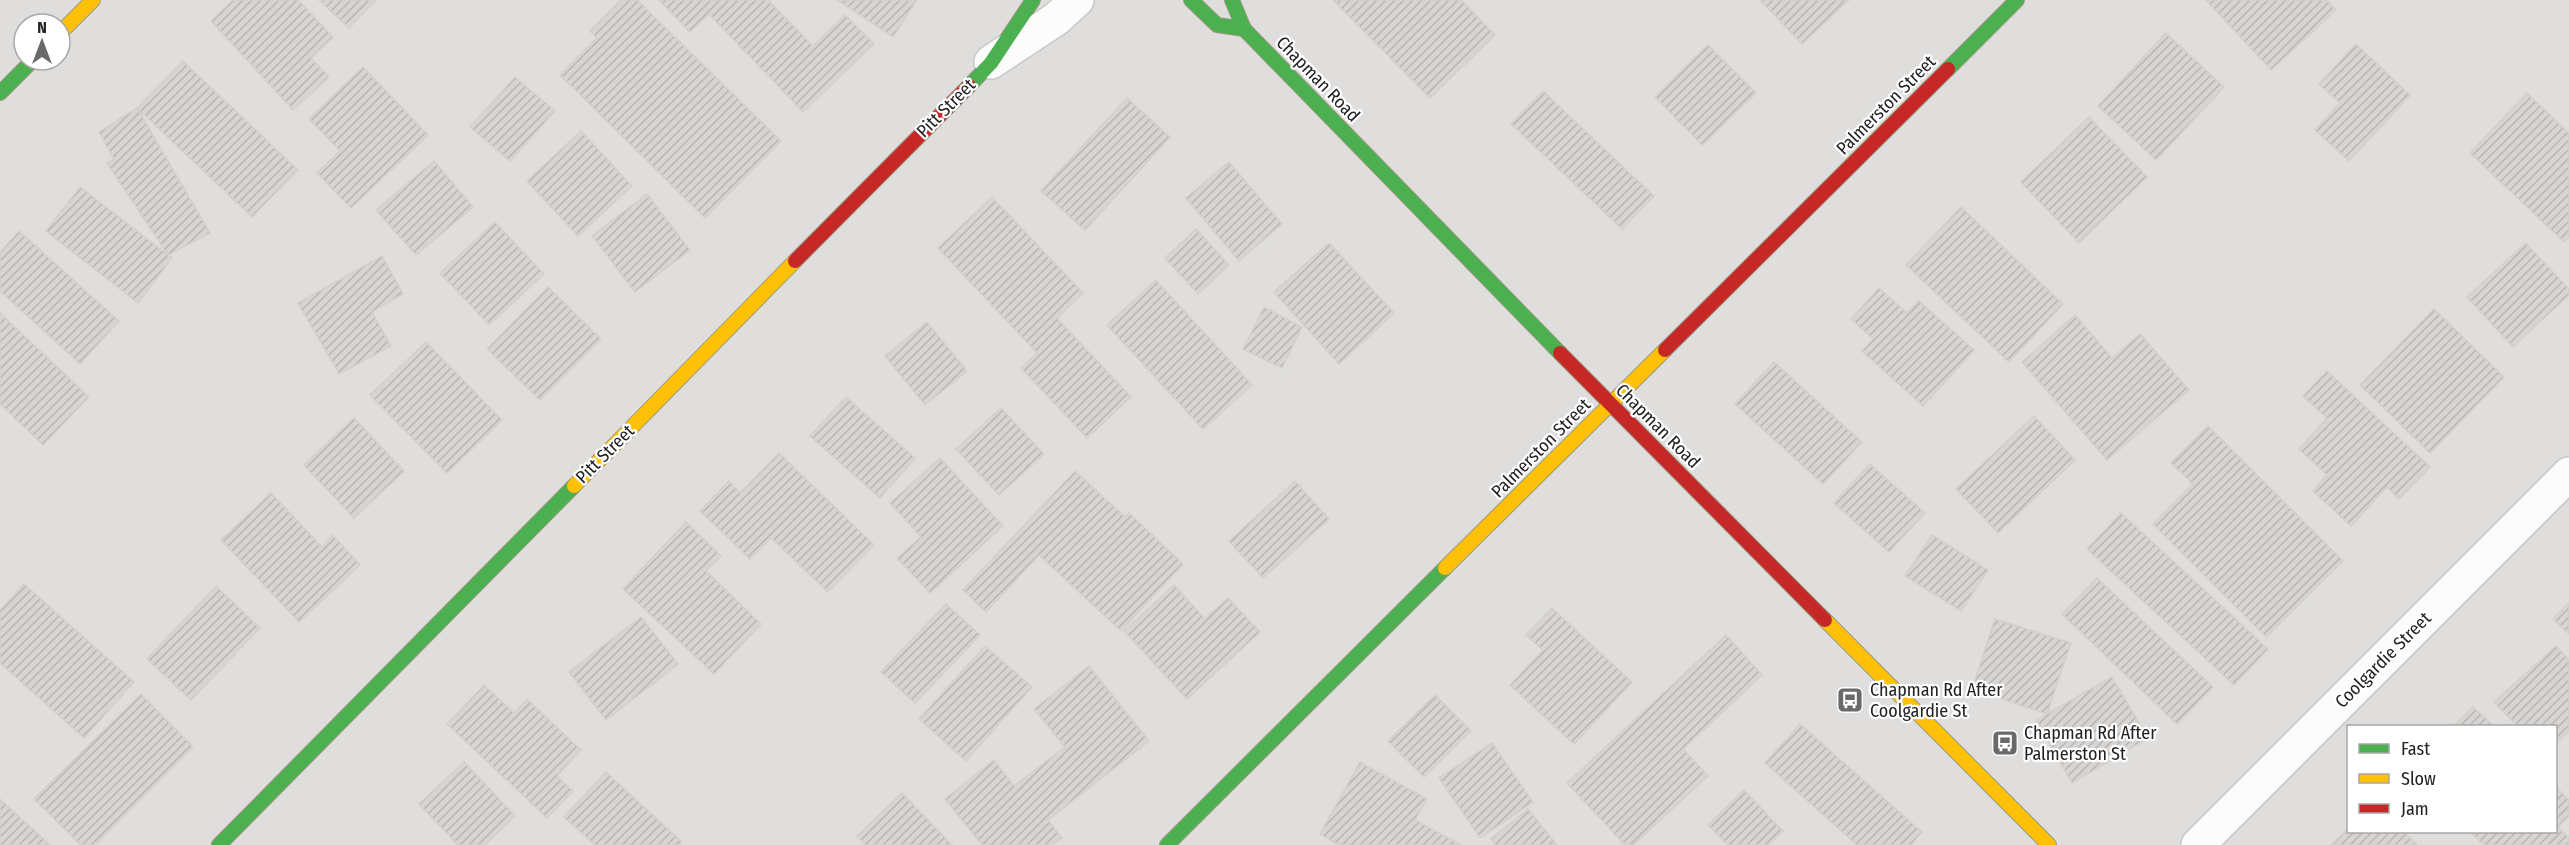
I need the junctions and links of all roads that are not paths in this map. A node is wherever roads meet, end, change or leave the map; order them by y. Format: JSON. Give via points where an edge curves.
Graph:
{"nodes":[{"id":1,"x":93,"y":0,"type":"edge"},
{"id":2,"x":1033,"y":0,"type":"edge"},
{"id":3,"x":1077,"y":0,"type":"edge"},
{"id":4,"x":1191,"y":0,"type":"edge"},
{"id":5,"x":1232,"y":0,"type":"edge"},
{"id":6,"x":2017,"y":0,"type":"edge"},
{"id":7,"x":72,"y":21,"type":"edge"},
{"id":8,"x":1244,"y":29,"type":"junction"},
{"id":9,"x":990,"y":63,"type":"junction"},
{"id":10,"x":21,"y":72,"type":"edge"},
{"id":11,"x":0,"y":93,"type":"edge"},
{"id":12,"x":1611,"y":404,"type":"junction"},
{"id":13,"x":2569,"y":474,"type":"edge"},
{"id":14,"x":219,"y":845,"type":"edge"},
{"id":15,"x":1167,"y":845,"type":"edge"},
{"id":16,"x":2049,"y":845,"type":"edge"},
{"id":17,"x":2198,"y":845,"type":"edge"}],
"edges":[{"from":1,"to":7,"type":"street"},
{"from":2,"to":9,"type":"street","name":"Pitt Street"},
{"from":3,"to":9,"type":"street","name":"Pitt Street","via":[[1056,19]]},
{"from":4,"to":8,"type":"street","via":[[1217,26]]},
{"from":5,"to":8,"type":"street","name":"Chapman Road"},
{"from":6,"to":12,"type":"street","name":"Palmerston Street"},
{"from":8,"to":12,"type":"street","name":"Chapman Road"},
{"from":9,"to":14,"type":"street","name":"Pitt Street"},
{"from":10,"to":11,"type":"street"},
{"from":12,"to":15,"type":"street","name":"Palmerston Street"},
{"from":12,"to":16,"type":"street","name":"Chapman Road"},
{"from":13,"to":17,"type":"street","name":"Coolgardie Street"}]}
